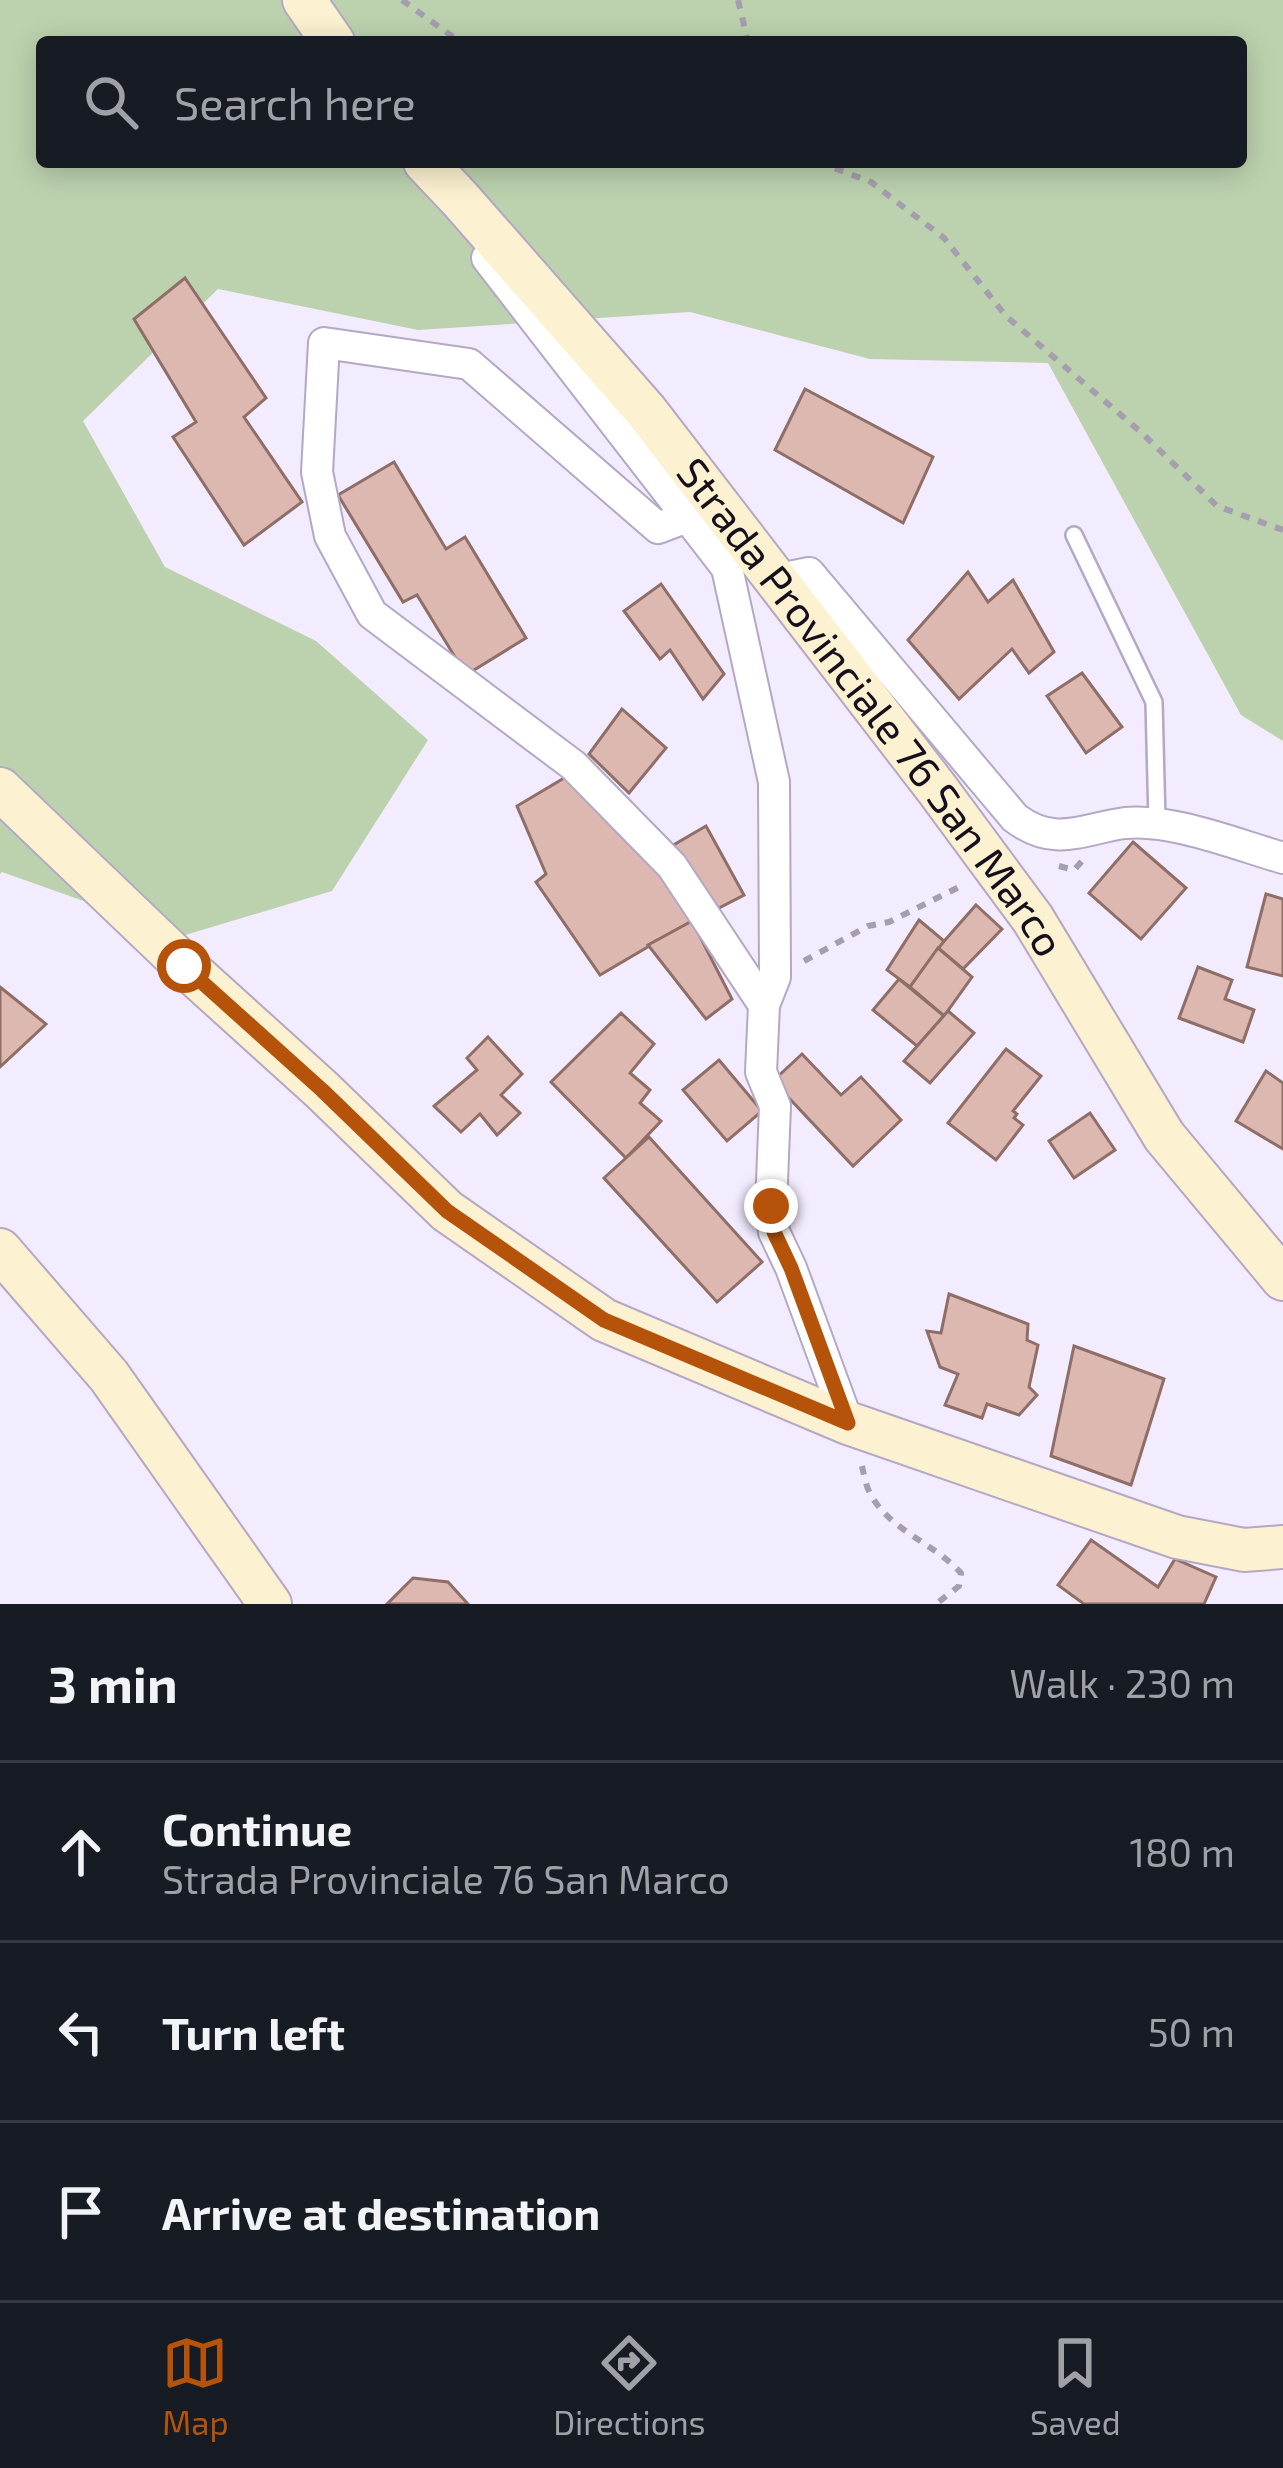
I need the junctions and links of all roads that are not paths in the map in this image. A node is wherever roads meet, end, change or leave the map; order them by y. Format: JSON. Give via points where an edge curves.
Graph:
{"nodes":[{"id":1,"x":304,"y":0,"type":"edge"},
{"id":2,"x":329,"y":36,"type":"edge"},
{"id":3,"x":431,"y":168,"type":"edge"},
{"id":4,"x":460,"y":199,"type":"junction"},
{"id":5,"x":687,"y":517,"type":"junction"},
{"id":6,"x":1074,"y":535,"type":"dead end"},
{"id":7,"x":774,"y":580,"type":"junction"},
{"id":8,"x":0,"y":789,"type":"edge"},
{"id":9,"x":1157,"y":822,"type":"junction"},
{"id":10,"x":1283,"y":858,"type":"edge"},
{"id":11,"x":770,"y":991,"type":"junction"},
{"id":12,"x":0,"y":1250,"type":"edge"},
{"id":13,"x":1283,"y":1280,"type":"edge"},
{"id":14,"x":848,"y":1423,"type":"junction"},
{"id":15,"x":1283,"y":1547,"type":"edge"},
{"id":16,"x":270,"y":1604,"type":"edge"}],
"edges":[{"from":1,"to":2,"type":"street"},
{"from":3,"to":4,"type":"street","name":"Strada Provinciale 76 San Marco"},
{"from":4,"to":5,"type":"street","via":[[472,239]]},
{"from":4,"to":7,"type":"street","name":"Strada Provinciale 76 San Marco","via":[[646,411]]},
{"from":5,"to":11,"type":"street","via":[[727,568],[774,782]]},
{"from":5,"to":11,"type":"street","via":[[658,528],[469,364],[324,343],[316,472],[330,536],[372,614],[573,765],[672,866]]},
{"from":6,"to":9,"type":"lane","via":[[1154,702]]},
{"from":7,"to":9,"type":"street","via":[[809,573],[1035,831],[1068,835]]},
{"from":7,"to":13,"type":"street","name":"Strada Provinciale 76 San Marco","via":[[1033,919],[1163,1136]]},
{"from":8,"to":14,"type":"street","via":[[447,1211],[604,1320]]},
{"from":9,"to":10,"type":"street"},
{"from":11,"to":14,"type":"street","via":[[760,1072],[775,1106],[774,1232]]},
{"from":12,"to":16,"type":"street","via":[[109,1376]]},
{"from":14,"to":15,"type":"street","via":[[1178,1537],[1244,1550]]}]}
